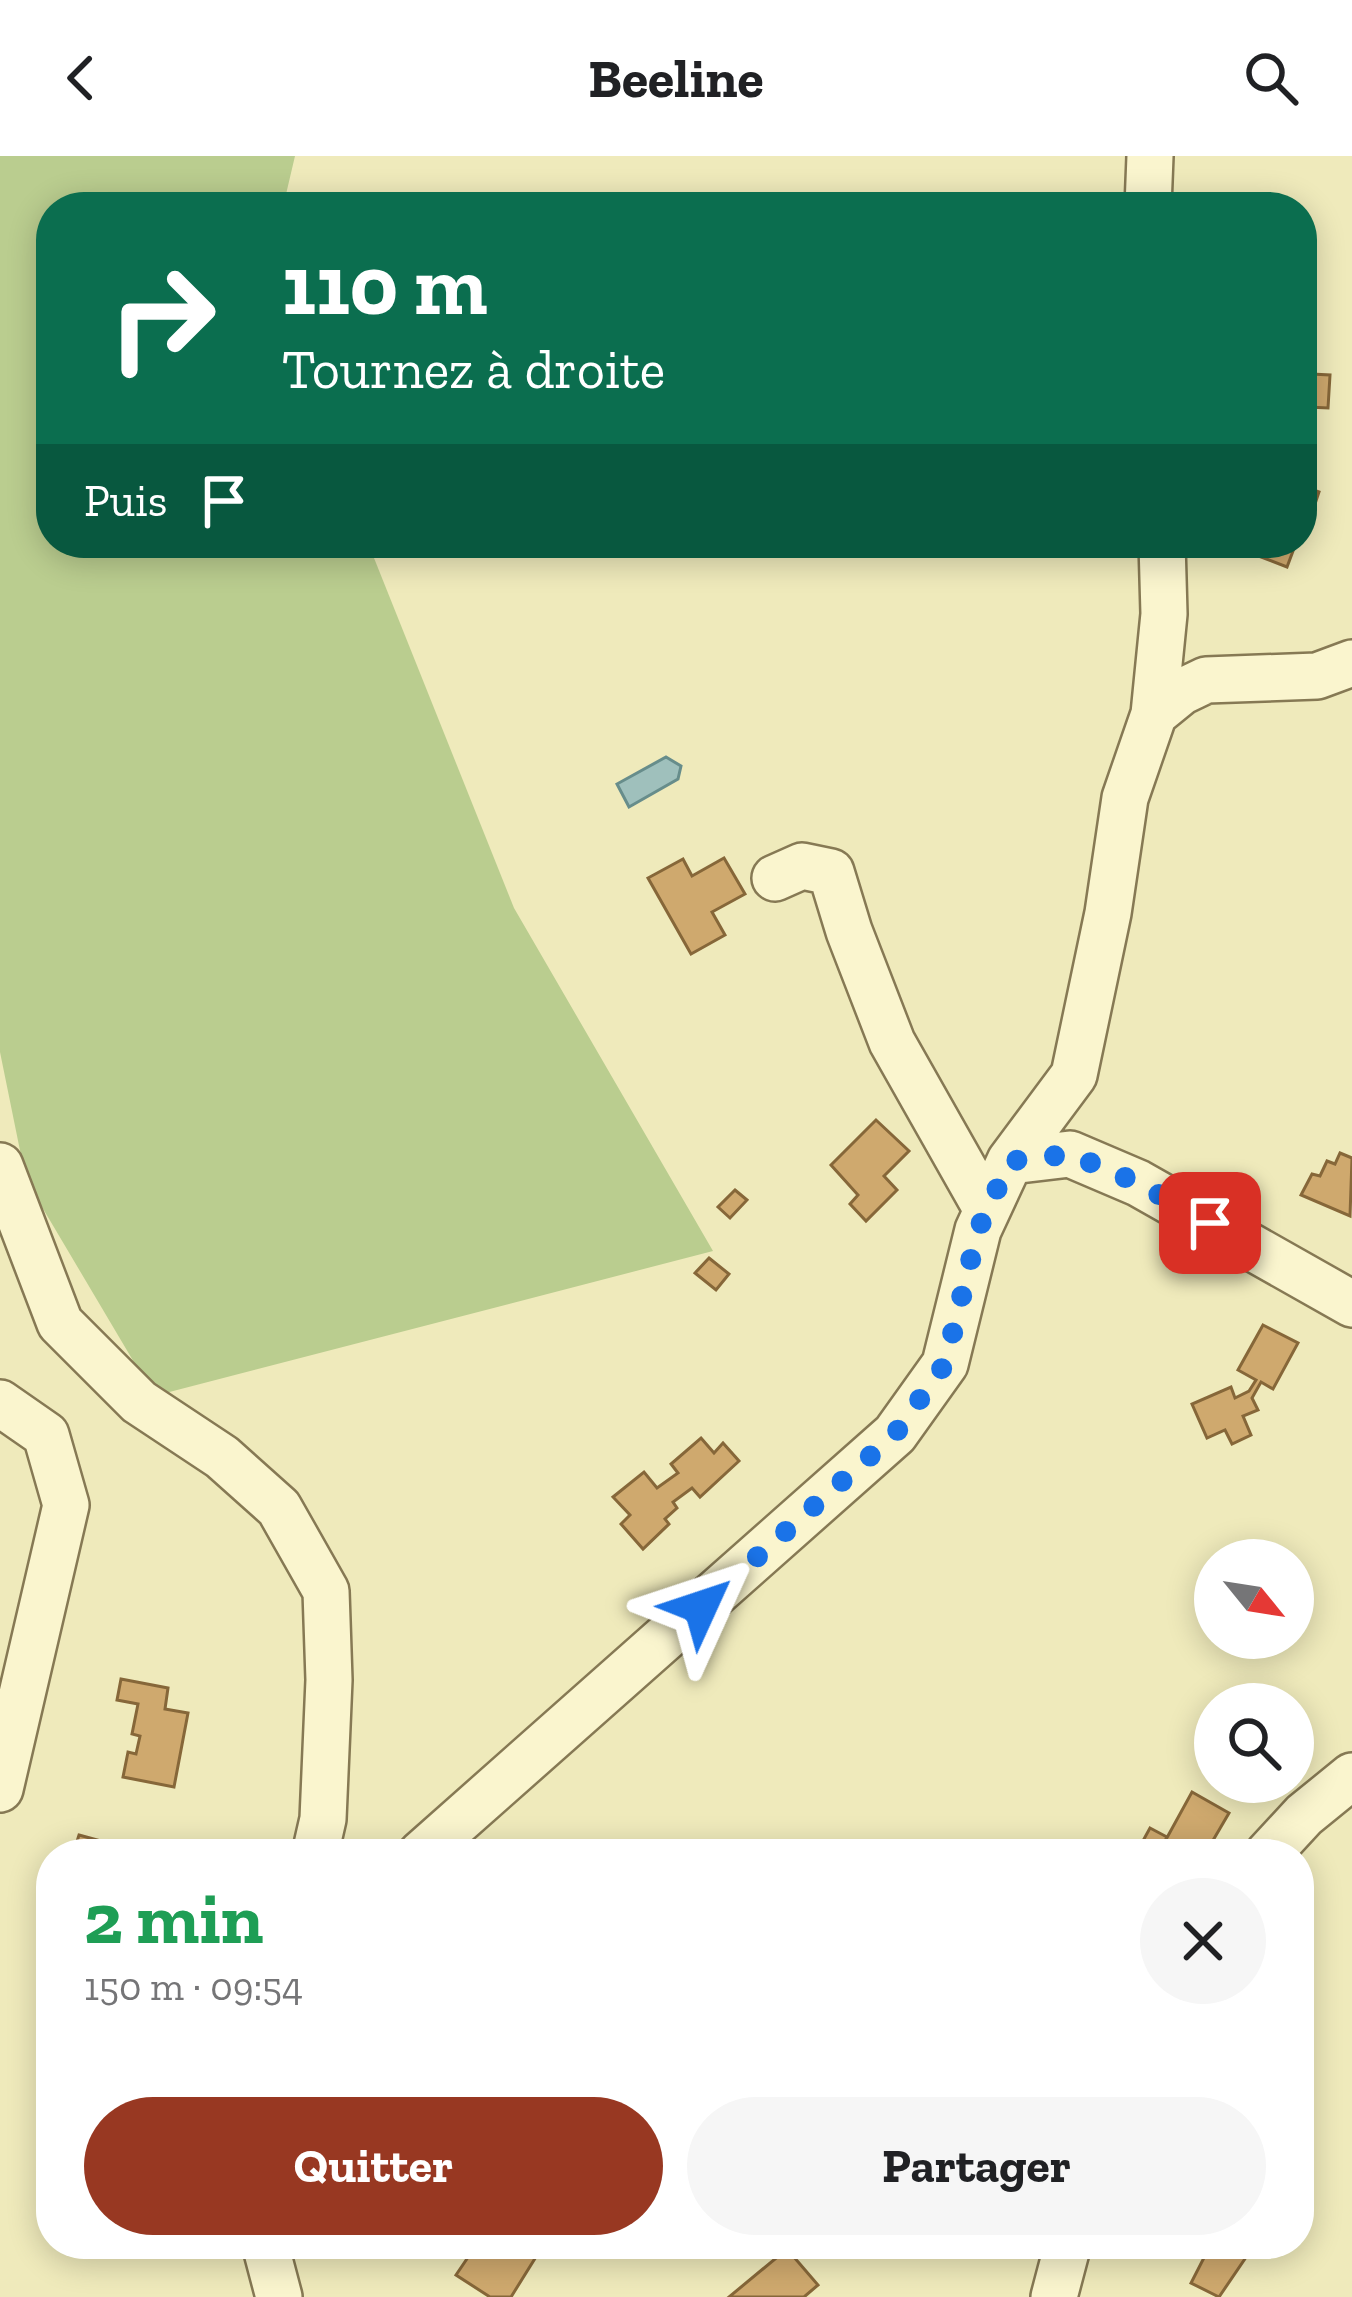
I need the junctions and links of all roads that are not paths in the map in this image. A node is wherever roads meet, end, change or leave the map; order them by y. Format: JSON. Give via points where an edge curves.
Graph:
{"nodes":[{"id":1,"x":1150,"y":156,"type":"edge"},
{"id":2,"x":1149,"y":192,"type":"edge"},
{"id":3,"x":1162,"y":558,"type":"edge"},
{"id":4,"x":1340,"y":674,"type":"edge"},
{"id":5,"x":1154,"y":714,"type":"junction"},
{"id":6,"x":775,"y":878,"type":"dead end"},
{"id":7,"x":1010,"y":1161,"type":"junction"},
{"id":8,"x":0,"y":1166,"type":"edge"},
{"id":9,"x":987,"y":1210,"type":"junction"},
{"id":10,"x":1352,"y":1304,"type":"edge"},
{"id":11,"x":0,"y":1403,"type":"edge"},
{"id":12,"x":1352,"y":1776,"type":"edge"},
{"id":13,"x":0,"y":1789,"type":"edge"},
{"id":14,"x":317,"y":1839,"type":"edge"},
{"id":15,"x":438,"y":1839,"type":"edge"},
{"id":16,"x":1282,"y":1839,"type":"edge"},
{"id":17,"x":269,"y":2259,"type":"edge"},
{"id":18,"x":1064,"y":2259,"type":"edge"},
{"id":19,"x":279,"y":2297,"type":"edge"},
{"id":20,"x":1054,"y":2297,"type":"edge"}],
"edges":[{"from":1,"to":2,"type":"street"},
{"from":3,"to":5,"type":"street"},
{"from":4,"to":5,"type":"street","via":[[1207,680]]},
{"from":5,"to":7,"type":"street","via":[[1125,798],[1074,1075]]},
{"from":6,"to":9,"type":"street","via":[[802,866],[831,872],[892,1042]]},
{"from":7,"to":9,"type":"street"},
{"from":7,"to":10,"type":"street","via":[[1070,1154],[1138,1183]]},
{"from":8,"to":14,"type":"street","via":[[60,1323],[139,1402],[222,1457],[279,1508],[326,1591],[329,1680]]},
{"from":9,"to":15,"type":"street","via":[[945,1364],[895,1434]]},
{"from":11,"to":13,"type":"street","via":[[46,1435],[66,1505]]},
{"from":12,"to":16,"type":"street"},
{"from":17,"to":19,"type":"street"},
{"from":18,"to":20,"type":"street"}]}
